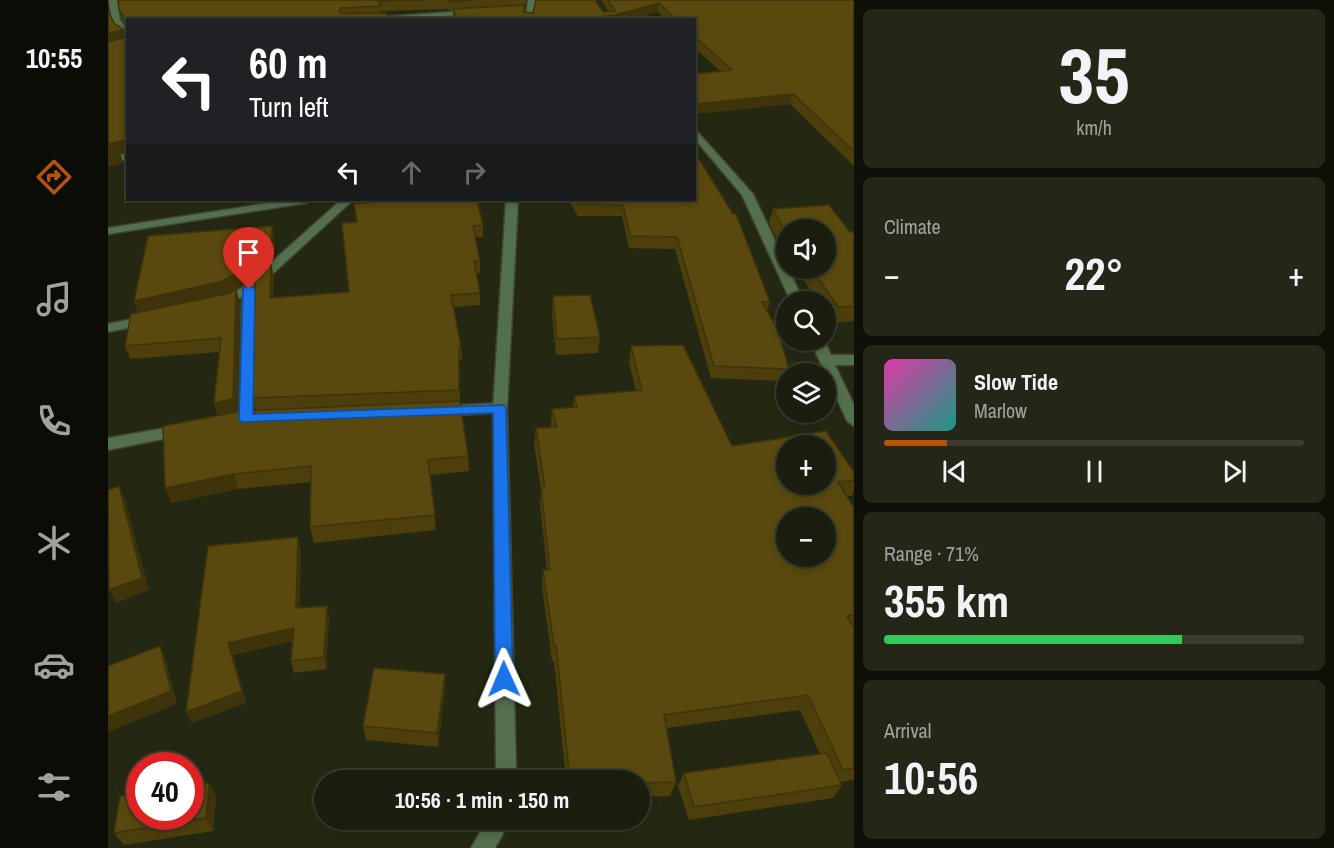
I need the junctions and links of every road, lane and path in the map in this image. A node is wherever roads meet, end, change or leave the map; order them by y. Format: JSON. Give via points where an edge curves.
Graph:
{"nodes":[{"id":1,"x":532,"y":0,"type":"edge"},
{"id":2,"x":112,"y":6,"type":"edge"},
{"id":3,"x":530,"y":10,"type":"junction"},
{"id":4,"x":519,"y":11,"type":"edge"},
{"id":5,"x":486,"y":12,"type":"edge"},
{"id":6,"x":381,"y":18,"type":"edge"},
{"id":7,"x":529,"y":18,"type":"edge"},
{"id":8,"x":126,"y":34,"type":"edge"},
{"id":9,"x":696,"y":133,"type":"edge"},
{"id":10,"x":126,"y":156,"type":"edge"},
{"id":11,"x":108,"y":160,"type":"edge"},
{"id":12,"x":300,"y":201,"type":"edge"},
{"id":13,"x":346,"y":201,"type":"edge"},
{"id":14,"x":512,"y":201,"type":"edge"},
{"id":15,"x":108,"y":231,"type":"edge"},
{"id":16,"x":249,"y":289,"type":"junction"},
{"id":17,"x":793,"y":291,"type":"edge"},
{"id":18,"x":207,"y":307,"type":"edge"},
{"id":19,"x":163,"y":317,"type":"edge"},
{"id":20,"x":108,"y":328,"type":"edge"},
{"id":21,"x":821,"y":351,"type":"edge"},
{"id":22,"x":825,"y":360,"type":"junction"},
{"id":23,"x":854,"y":360,"type":"edge"},
{"id":24,"x":500,"y":408,"type":"junction"},
{"id":25,"x":430,"y":411,"type":"edge"},
{"id":26,"x":246,"y":420,"type":"edge"},
{"id":27,"x":854,"y":421,"type":"edge"},
{"id":28,"x":201,"y":427,"type":"edge"},
{"id":29,"x":108,"y":444,"type":"edge"},
{"id":30,"x":506,"y":770,"type":"edge"},
{"id":31,"x":493,"y":830,"type":"edge"},
{"id":32,"x":482,"y":848,"type":"edge"}],
"edges":[{"from":1,"to":3,"type":"street"},
{"from":2,"to":8,"type":"street","via":[[114,19]]},
{"from":3,"to":4,"type":"street"},
{"from":3,"to":7,"type":"street"},
{"from":5,"to":6,"type":"street"},
{"from":9,"to":17,"type":"street","via":[[747,194]]},
{"from":10,"to":11,"type":"street"},
{"from":12,"to":15,"type":"street"},
{"from":13,"to":16,"type":"street"},
{"from":14,"to":24,"type":"street"},
{"from":16,"to":18,"type":"street"},
{"from":16,"to":26,"type":"street"},
{"from":19,"to":20,"type":"street"},
{"from":21,"to":22,"type":"street"},
{"from":22,"to":23,"type":"street"},
{"from":22,"to":27,"type":"street"},
{"from":24,"to":25,"type":"street"},
{"from":24,"to":30,"type":"street"},
{"from":28,"to":29,"type":"street"},
{"from":31,"to":32,"type":"street"}]}
